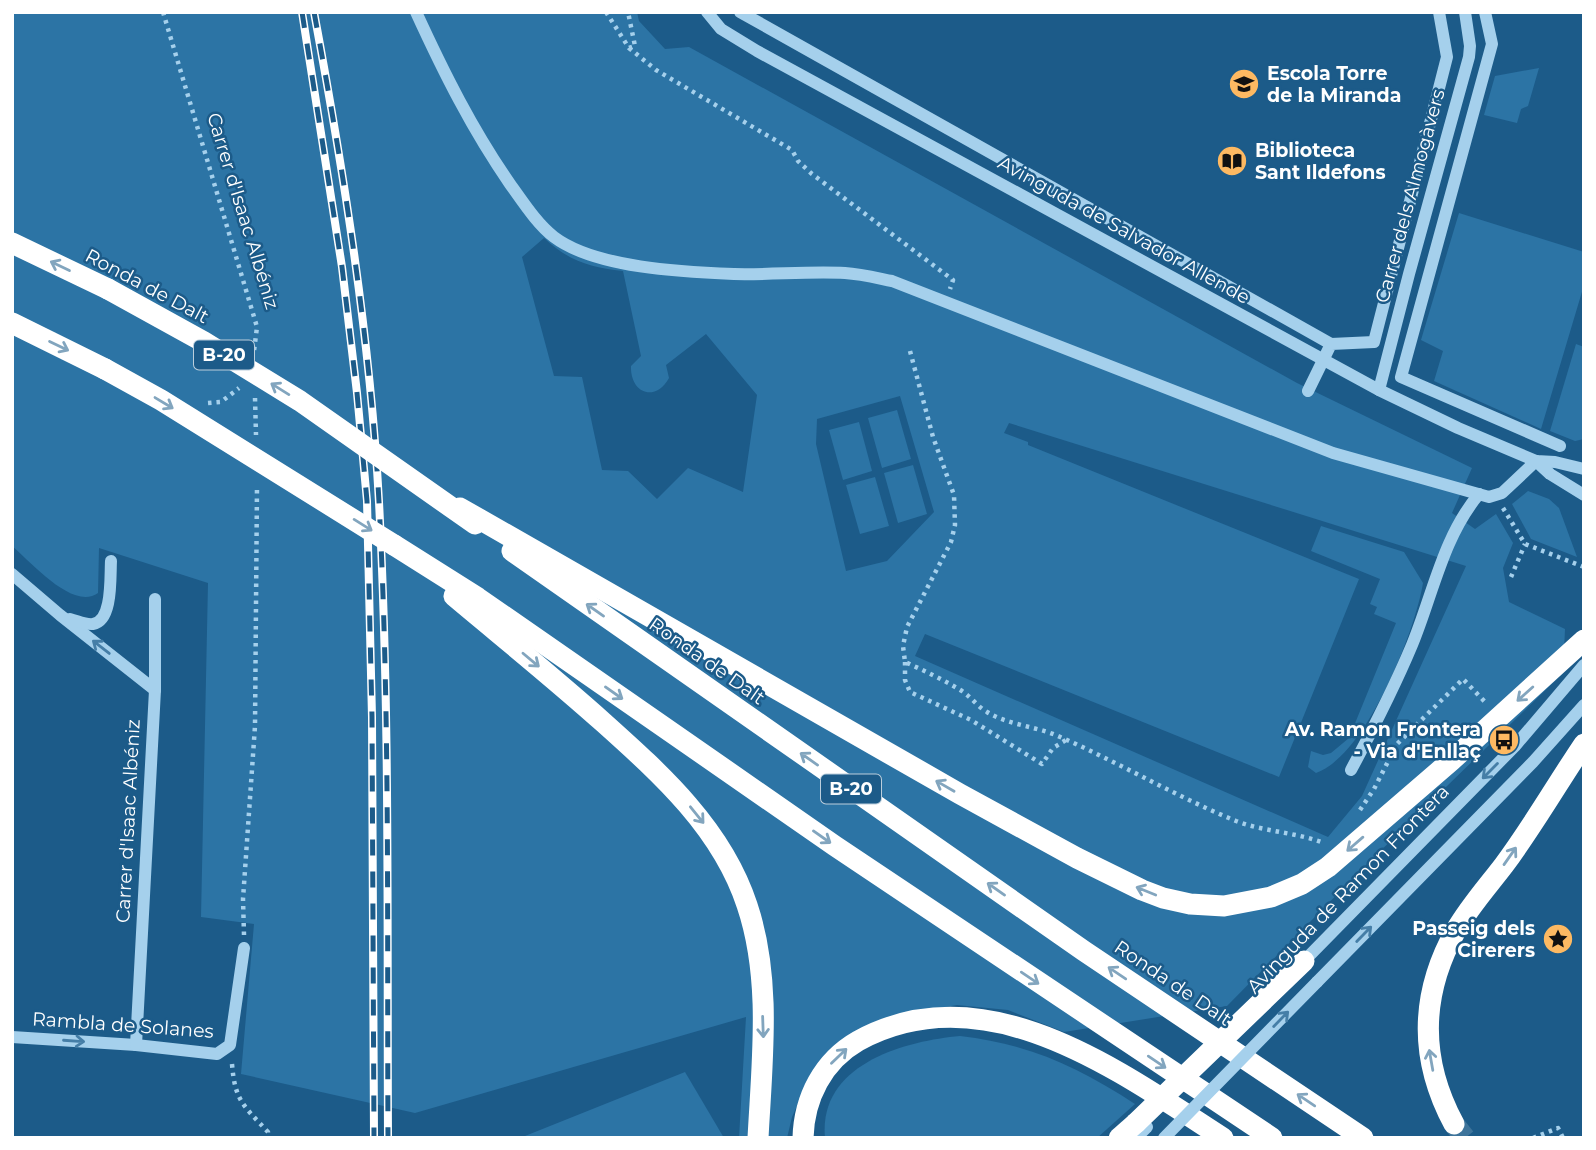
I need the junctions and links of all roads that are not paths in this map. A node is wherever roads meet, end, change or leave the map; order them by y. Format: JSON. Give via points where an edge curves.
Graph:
{"nodes":[{"id":1,"x":416,"y":12,"type":"edge"},
{"id":2,"x":707,"y":12,"type":"edge"},
{"id":3,"x":740,"y":12,"type":"edge"},
{"id":4,"x":1438,"y":12,"type":"edge"},
{"id":5,"x":1465,"y":12,"type":"edge"},
{"id":6,"x":1485,"y":12,"type":"edge"},
{"id":7,"x":12,"y":243,"type":"edge"},
{"id":8,"x":12,"y":323,"type":"edge"},
{"id":9,"x":1331,"y":344,"type":"junction"},
{"id":10,"x":1324,"y":360,"type":"junction"},
{"id":11,"x":1379,"y":390,"type":"junction"},
{"id":12,"x":1308,"y":391,"type":"dead end"},
{"id":13,"x":1560,"y":446,"type":"dead end"},
{"id":14,"x":1536,"y":461,"type":"junction"},
{"id":15,"x":1584,"y":470,"type":"edge"},
{"id":16,"x":1479,"y":494,"type":"junction"},
{"id":17,"x":1584,"y":495,"type":"edge"},
{"id":18,"x":475,"y":521,"type":"junction"},
{"id":19,"x":111,"y":561,"type":"dead end"},
{"id":20,"x":12,"y":574,"type":"edge"},
{"id":21,"x":155,"y":599,"type":"dead end"},
{"id":22,"x":478,"y":607,"type":"junction"},
{"id":23,"x":60,"y":615,"type":"junction"},
{"id":24,"x":1584,"y":640,"type":"edge"},
{"id":25,"x":1584,"y":666,"type":"edge"},
{"id":26,"x":155,"y":690,"type":"junction"},
{"id":27,"x":1584,"y":705,"type":"edge"},
{"id":28,"x":1584,"y":744,"type":"edge"},
{"id":29,"x":1351,"y":770,"type":"dead end"},
{"id":30,"x":244,"y":948,"type":"road end"},
{"id":31,"x":1304,"y":961,"type":"joint"},
{"id":32,"x":12,"y":1037,"type":"edge"},
{"id":33,"x":136,"y":1045,"type":"junction"},
{"id":34,"x":807,"y":1103,"type":"junction"},
{"id":35,"x":1454,"y":1124,"type":"tunnel mouth"},
{"id":36,"x":1140,"y":1129,"type":"edge"},
{"id":37,"x":758,"y":1138,"type":"edge"},
{"id":38,"x":798,"y":1138,"type":"edge"},
{"id":39,"x":803,"y":1138,"type":"edge"},
{"id":40,"x":1119,"y":1138,"type":"edge"},
{"id":41,"x":1164,"y":1138,"type":"edge"},
{"id":42,"x":1223,"y":1138,"type":"edge"},
{"id":43,"x":1272,"y":1138,"type":"edge"},
{"id":44,"x":1363,"y":1138,"type":"edge"}],
"edges":[{"from":1,"to":16,"type":"street","via":[[451,89],[499,167],[554,237],[576,249],[623,263],[699,272],[846,273],[892,281],[1333,453]]},
{"from":2,"to":10,"type":"street","name":"Avinguda de Salvador Allende","via":[[721,29],[757,51]]},
{"from":3,"to":9,"type":"street"},
{"from":4,"to":9,"type":"street","via":[[1447,57],[1374,342]]},
{"from":5,"to":11,"type":"street","name":"Carrer dels Almogàvers","via":[[1468,57]]},
{"from":6,"to":13,"type":"street","via":[[1492,44],[1401,377]]},
{"from":18,"to":7,"type":"highway","name":"Ronda de Dalt","number":"B-20","one_way":true,"bridge":true,"via":[[215,348]]},
{"from":8,"to":22,"type":"highway","one_way":true,"bridge":true,"via":[[161,400],[394,545]]},
{"from":9,"to":10,"type":"street"},
{"from":10,"to":11,"type":"street","name":"Avinguda de Salvador Allende"},
{"from":10,"to":12,"type":"street"},
{"from":11,"to":14,"type":"street","name":"Avinguda de Salvador Allende"},
{"from":14,"to":15,"type":"street","name":"Avinguda de Salvador Allende"},
{"from":14,"to":16,"type":"street","via":[[1502,493]]},
{"from":14,"to":17,"type":"street","name":"Avinguda de Salvador Allende"},
{"from":16,"to":29,"type":"street","via":[[1451,538],[1413,643]]},
{"from":24,"to":18,"type":"highway","one_way":true,"via":[[1328,867],[1271,897],[1224,906],[1190,904],[1142,890],[1077,858]]},
{"from":44,"to":18,"type":"highway","name":"Ronda de Dalt","number":"B-20","one_way":true,"via":[[1084,951]]},
{"from":19,"to":23,"type":"street","via":[[109,601],[99,622],[90,625]]},
{"from":20,"to":23,"type":"street"},
{"from":21,"to":26,"type":"street","name":"Carrer d'Isaac Albéniz"},
{"from":22,"to":37,"type":"highway","one_way":true,"via":[[662,777],[716,839],[732,868],[748,906],[762,994]]},
{"from":22,"to":43,"type":"highway","number":"B-20","one_way":true},
{"from":26,"to":23,"type":"street","one_way":true},
{"from":25,"to":31,"type":"street","name":"Avinguda de Ramon Frontera","one_way":true,"via":[[1515,746]]},
{"from":26,"to":33,"type":"street","name":"Carrer d'Isaac Albéniz"},
{"from":41,"to":27,"type":"street","one_way":true,"bridge":true},
{"from":35,"to":28,"type":"highway","one_way":true,"via":[[1436,1085],[1429,1050],[1429,1013],[1438,968],[1457,928]]},
{"from":30,"to":33,"type":"street","name":"Rambla de Solanes","via":[[230,1045],[217,1054]]},
{"from":31,"to":36,"type":"highway","bridge":true},
{"from":32,"to":33,"type":"street","name":"Rambla de Solanes","one_way":true},
{"from":34,"to":38,"type":"highway"},
{"from":34,"to":39,"type":"highway"},
{"from":34,"to":42,"type":"highway","one_way":true,"via":[[835,1059],[873,1033],[933,1017],[963,1017],[1031,1030],[1070,1047]]},
{"from":36,"to":40,"type":"highway"}]}
